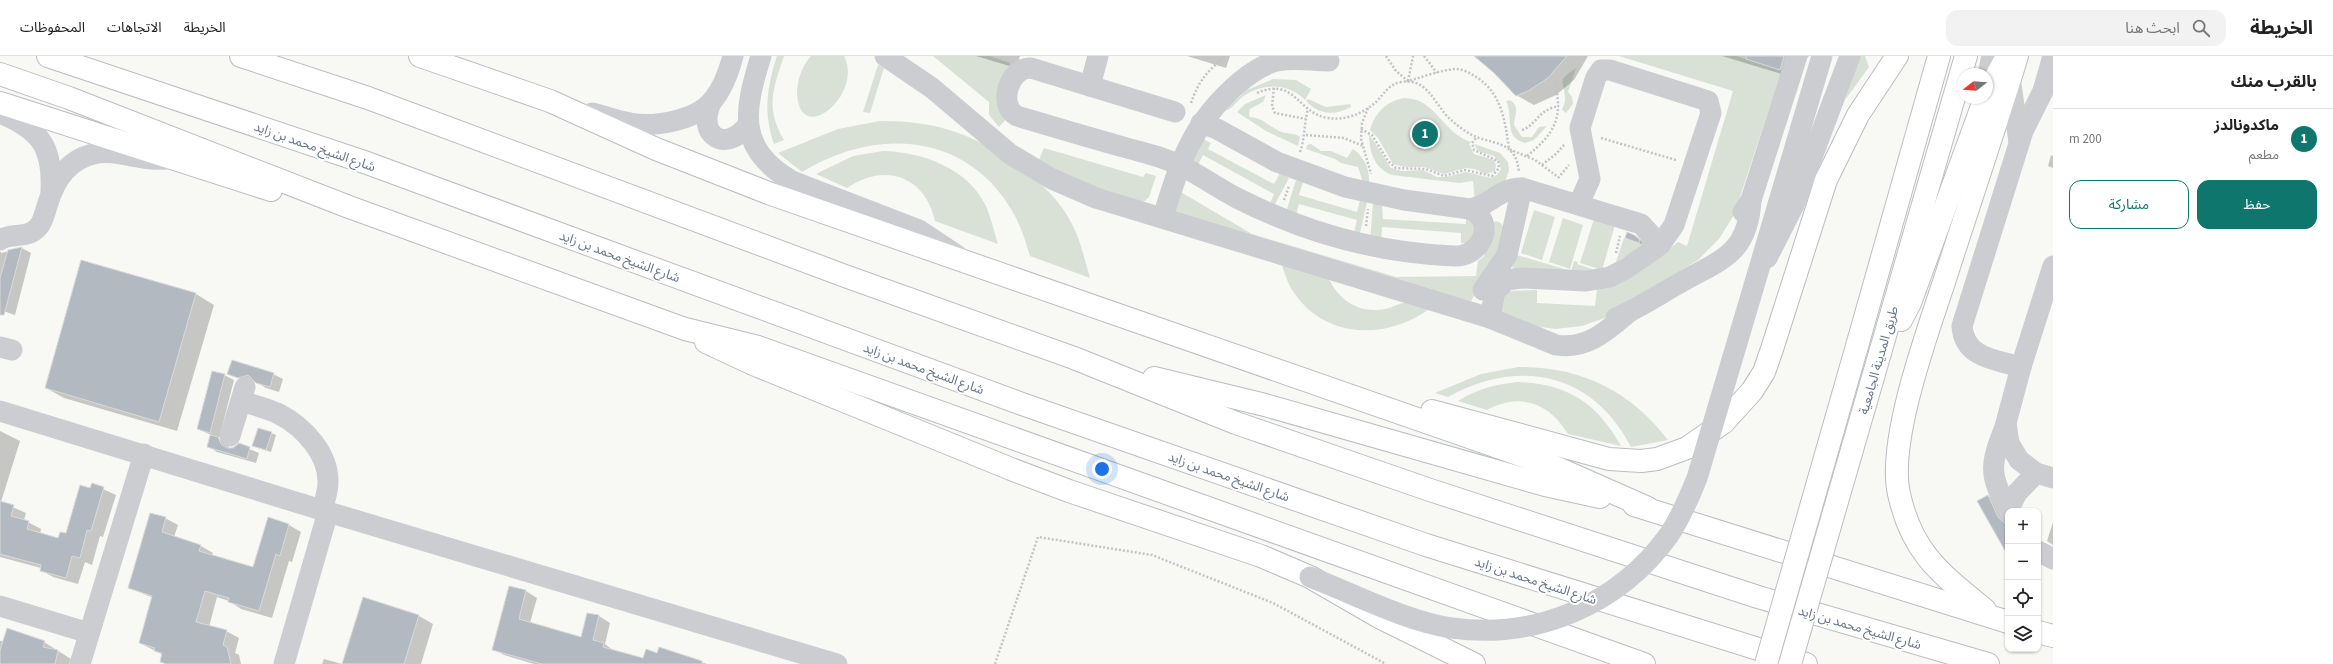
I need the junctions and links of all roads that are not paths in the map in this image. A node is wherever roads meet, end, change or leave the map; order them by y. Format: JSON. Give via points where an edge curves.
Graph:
{"nodes":[{"id":1,"x":48,"y":56,"type":"edge"},
{"id":2,"x":241,"y":56,"type":"edge"},
{"id":3,"x":420,"y":56,"type":"edge"},
{"id":4,"x":733,"y":56,"type":"edge"},
{"id":5,"x":761,"y":56,"type":"edge"},
{"id":6,"x":885,"y":56,"type":"edge"},
{"id":7,"x":1098,"y":56,"type":"edge"},
{"id":8,"x":1797,"y":56,"type":"edge"},
{"id":9,"x":1822,"y":56,"type":"edge"},
{"id":10,"x":1850,"y":56,"type":"edge"},
{"id":11,"x":1897,"y":56,"type":"edge"},
{"id":12,"x":1938,"y":56,"type":"edge"},
{"id":13,"x":1966,"y":56,"type":"edge"},
{"id":14,"x":1992,"y":56,"type":"edge"},
{"id":15,"x":2017,"y":56,"type":"edge"},
{"id":16,"x":2053,"y":56,"type":"edge"},
{"id":17,"x":1329,"y":61,"type":"dead end"},
{"id":18,"x":1026,"y":62,"type":"edge"},
{"id":19,"x":2009,"y":66,"type":"edge"},
{"id":20,"x":1989,"y":68,"type":"edge"},
{"id":21,"x":0,"y":74,"type":"edge"},
{"id":22,"x":1090,"y":86,"type":"junction"},
{"id":23,"x":1993,"y":87,"type":"edge"},
{"id":24,"x":550,"y":101,"type":"junction"},
{"id":25,"x":712,"y":102,"type":"junction"},
{"id":26,"x":0,"y":103,"type":"edge"},
{"id":27,"x":1982,"y":104,"type":"edge"},
{"id":28,"x":1175,"y":112,"type":"dead end"},
{"id":29,"x":0,"y":113,"type":"edge"},
{"id":30,"x":1201,"y":123,"type":"junction"},
{"id":31,"x":748,"y":125,"type":"junction"},
{"id":32,"x":2019,"y":143,"type":"junction"},
{"id":33,"x":173,"y":159,"type":"junction"},
{"id":34,"x":1180,"y":165,"type":"junction"},
{"id":35,"x":1522,"y":188,"type":"junction"},
{"id":36,"x":51,"y":194,"type":"junction"},
{"id":37,"x":1579,"y":204,"type":"junction"},
{"id":38,"x":348,"y":207,"type":"junction"},
{"id":39,"x":1476,"y":215,"type":"junction"},
{"id":40,"x":1163,"y":217,"type":"junction"},
{"id":41,"x":1515,"y":221,"type":"junction"},
{"id":42,"x":0,"y":240,"type":"edge"},
{"id":43,"x":1653,"y":249,"type":"junction"},
{"id":44,"x":964,"y":260,"type":"junction"},
{"id":45,"x":2053,"y":266,"type":"edge"},
{"id":46,"x":1508,"y":270,"type":"junction"},
{"id":47,"x":1759,"y":273,"type":"junction"},
{"id":48,"x":1482,"y":316,"type":"junction"},
{"id":49,"x":685,"y":329,"type":"junction"},
{"id":50,"x":1880,"y":353,"type":"junction"},
{"id":51,"x":1074,"y":358,"type":"junction"},
{"id":52,"x":2021,"y":367,"type":"junction"},
{"id":53,"x":1394,"y":410,"type":"junction"},
{"id":54,"x":0,"y":411,"type":"edge"},
{"id":55,"x":2006,"y":423,"type":"junction"},
{"id":56,"x":230,"y":436,"type":"dead end"},
{"id":57,"x":144,"y":454,"type":"junction"},
{"id":58,"x":2044,"y":475,"type":"edge"},
{"id":59,"x":1648,"y":508,"type":"junction"},
{"id":60,"x":2006,"y":508,"type":"edge"},
{"id":61,"x":2009,"y":508,"type":"edge"},
{"id":62,"x":325,"y":512,"type":"junction"},
{"id":63,"x":2041,"y":553,"type":"edge"},
{"id":64,"x":2053,"y":559,"type":"edge"},
{"id":65,"x":1310,"y":577,"type":"junction"},
{"id":66,"x":0,"y":606,"type":"edge"},
{"id":67,"x":2001,"y":620,"type":"edge"},
{"id":68,"x":89,"y":633,"type":"junction"},
{"id":69,"x":2041,"y":633,"type":"edge"},
{"id":70,"x":2053,"y":636,"type":"edge"},
{"id":71,"x":80,"y":664,"type":"edge"},
{"id":72,"x":284,"y":664,"type":"edge"},
{"id":73,"x":837,"y":664,"type":"edge"},
{"id":74,"x":1474,"y":664,"type":"edge"},
{"id":75,"x":1644,"y":664,"type":"edge"},
{"id":76,"x":1766,"y":664,"type":"edge"},
{"id":77,"x":1790,"y":664,"type":"edge"},
{"id":78,"x":1806,"y":664,"type":"edge"},
{"id":79,"x":1988,"y":664,"type":"edge"}],
"edges":[{"from":1,"to":78,"type":"main road","name":"شارع الشيخ محمد بن زايد","via":[[367,163],[1022,404],[1426,545]]},
{"from":2,"to":51,"type":"main road","name":"شارع الشيخ محمد بن زايد","via":[[368,98]]},
{"from":3,"to":24,"type":"main road"},
{"from":4,"to":25,"type":"street","via":[[722,85]]},
{"from":5,"to":31,"type":"street","via":[[747,110]]},
{"from":6,"to":40,"type":"street","via":[[932,88],[991,140],[1031,168],[1090,196]]},
{"from":7,"to":22,"type":"street"},
{"from":8,"to":48,"type":"street","via":[[1751,200],[1746,227],[1737,246],[1722,261],[1628,313],[1600,334],[1578,345],[1556,345]]},
{"from":9,"to":47,"type":"street","bridge":true},
{"from":10,"to":47,"type":"street","via":[[1794,205]]},
{"from":11,"to":53,"type":"main road","via":[[1858,115],[1826,180],[1764,372],[1739,408],[1706,437],[1672,455],[1625,461],[1609,459],[1442,413],[1416,409]]},
{"from":12,"to":76,"type":"main road","name":"طريق المدينة الجامعية","bridge":true},
{"from":13,"to":50,"type":"main road","name":"طريق المدينة الجامعية"},
{"from":14,"to":20,"type":"street"},
{"from":15,"to":19,"type":"main road"},
{"from":16,"to":32,"type":"street","via":[[2043,91],[2026,123]]},
{"from":17,"to":30,"type":"street","via":[[1290,60],[1266,66],[1239,83]]},
{"from":18,"to":22,"type":"street"},
{"from":18,"to":34,"type":"street","via":[[1012,78],[1007,102],[1013,114]]},
{"from":19,"to":23,"type":"main road"},
{"from":19,"to":32,"type":"street"},
{"from":19,"to":67,"type":"main road","via":[[1920,358],[1900,437],[1898,462],[1898,492],[1906,521],[1929,562],[1943,576]]},
{"from":21,"to":38,"type":"main road"},
{"from":22,"to":28,"type":"street"},
{"from":24,"to":25,"type":"street","via":[[631,124],[653,125],[674,121]]},
{"from":24,"to":44,"type":"main road","via":[[664,152],[771,194]]},
{"from":25,"to":31,"type":"street","via":[[706,118],[710,132],[715,136],[722,140],[736,138]]},
{"from":26,"to":33,"type":"main road"},
{"from":27,"to":50,"type":"main road","via":[[1910,303]]},
{"from":29,"to":36,"type":"street","via":[[31,128],[44,144],[51,164]]},
{"from":30,"to":34,"type":"street"},
{"from":30,"to":39,"type":"street","via":[[1277,162],[1344,187]]},
{"from":31,"to":44,"type":"street","via":[[763,159],[776,172],[792,181],[919,230]]},
{"from":32,"to":52,"type":"street","via":[[1962,326],[1965,342],[1975,353]]},
{"from":33,"to":36,"type":"street","via":[[141,160],[106,152],[94,154],[71,164],[62,173]]},
{"from":33,"to":38,"type":"main road","via":[[255,186]]},
{"from":34,"to":39,"type":"street","via":[[1226,192],[1278,217],[1364,244],[1439,255],[1465,255],[1473,252],[1483,238]]},
{"from":34,"to":40,"type":"street"},
{"from":35,"to":37,"type":"street","via":[[1555,187]]},
{"from":35,"to":39,"type":"street","via":[[1504,190],[1481,206]]},
{"from":35,"to":41,"type":"street"},
{"from":36,"to":42,"type":"street","via":[[42,220],[34,230],[23,236]]},
{"from":37,"to":43,"type":"street","via":[[1645,226],[1651,235]]},
{"from":37,"to":43,"type":"street","via":[[1590,179],[1580,139],[1581,122],[1598,73],[1606,69],[1708,101],[1711,113],[1672,228],[1666,239]]},
{"from":38,"to":49,"type":"main road"},
{"from":39,"to":41,"type":"street"},
{"from":40,"to":48,"type":"street"},
{"from":41,"to":46,"type":"street","via":[[1507,256]]},
{"from":43,"to":46,"type":"street","via":[[1610,277],[1586,281]]},
{"from":44,"to":53,"type":"main road"},
{"from":45,"to":52,"type":"street"},
{"from":46,"to":48,"type":"street"},
{"from":47,"to":65,"type":"street","bridge":true,"via":[[1697,478],[1685,507],[1650,559],[1602,598],[1574,613],[1544,623],[1514,629],[1482,631],[1451,628],[1421,621]]},
{"from":49,"to":65,"type":"main road","via":[[747,362],[1011,469],[1120,509],[1224,542]]},
{"from":49,"to":75,"type":"main road","via":[[758,347]]},
{"from":50,"to":77,"type":"main road","name":"طريق المدينة الجامعية","bridge":true},
{"from":51,"to":59,"type":"main road","via":[[1265,405],[1545,485]]},
{"from":51,"to":79,"type":"main road","name":"شارع الشيخ محمد بن زايد","via":[[1236,423],[1430,490],[1758,598]]},
{"from":52,"to":55,"type":"street"},
{"from":53,"to":59,"type":"main road","via":[[1555,467]]},
{"from":54,"to":57,"type":"street"},
{"from":55,"to":58,"type":"street","via":[[2013,452],[2019,460]]},
{"from":55,"to":60,"type":"street","via":[[1995,454],[1993,474]]},
{"from":56,"to":62,"type":"street","via":[[243,394],[278,414],[304,433],[323,457],[327,470]]},
{"from":57,"to":62,"type":"street"},
{"from":57,"to":68,"type":"street"},
{"from":58,"to":61,"type":"street","via":[[2014,497]]},
{"from":59,"to":67,"type":"main road"},
{"from":62,"to":72,"type":"street"},
{"from":62,"to":73,"type":"street"},
{"from":63,"to":64,"type":"street"},
{"from":65,"to":74,"type":"main road","via":[[1381,618]]},
{"from":66,"to":68,"type":"street"},
{"from":68,"to":71,"type":"street"},
{"from":69,"to":70,"type":"main road"}]}
